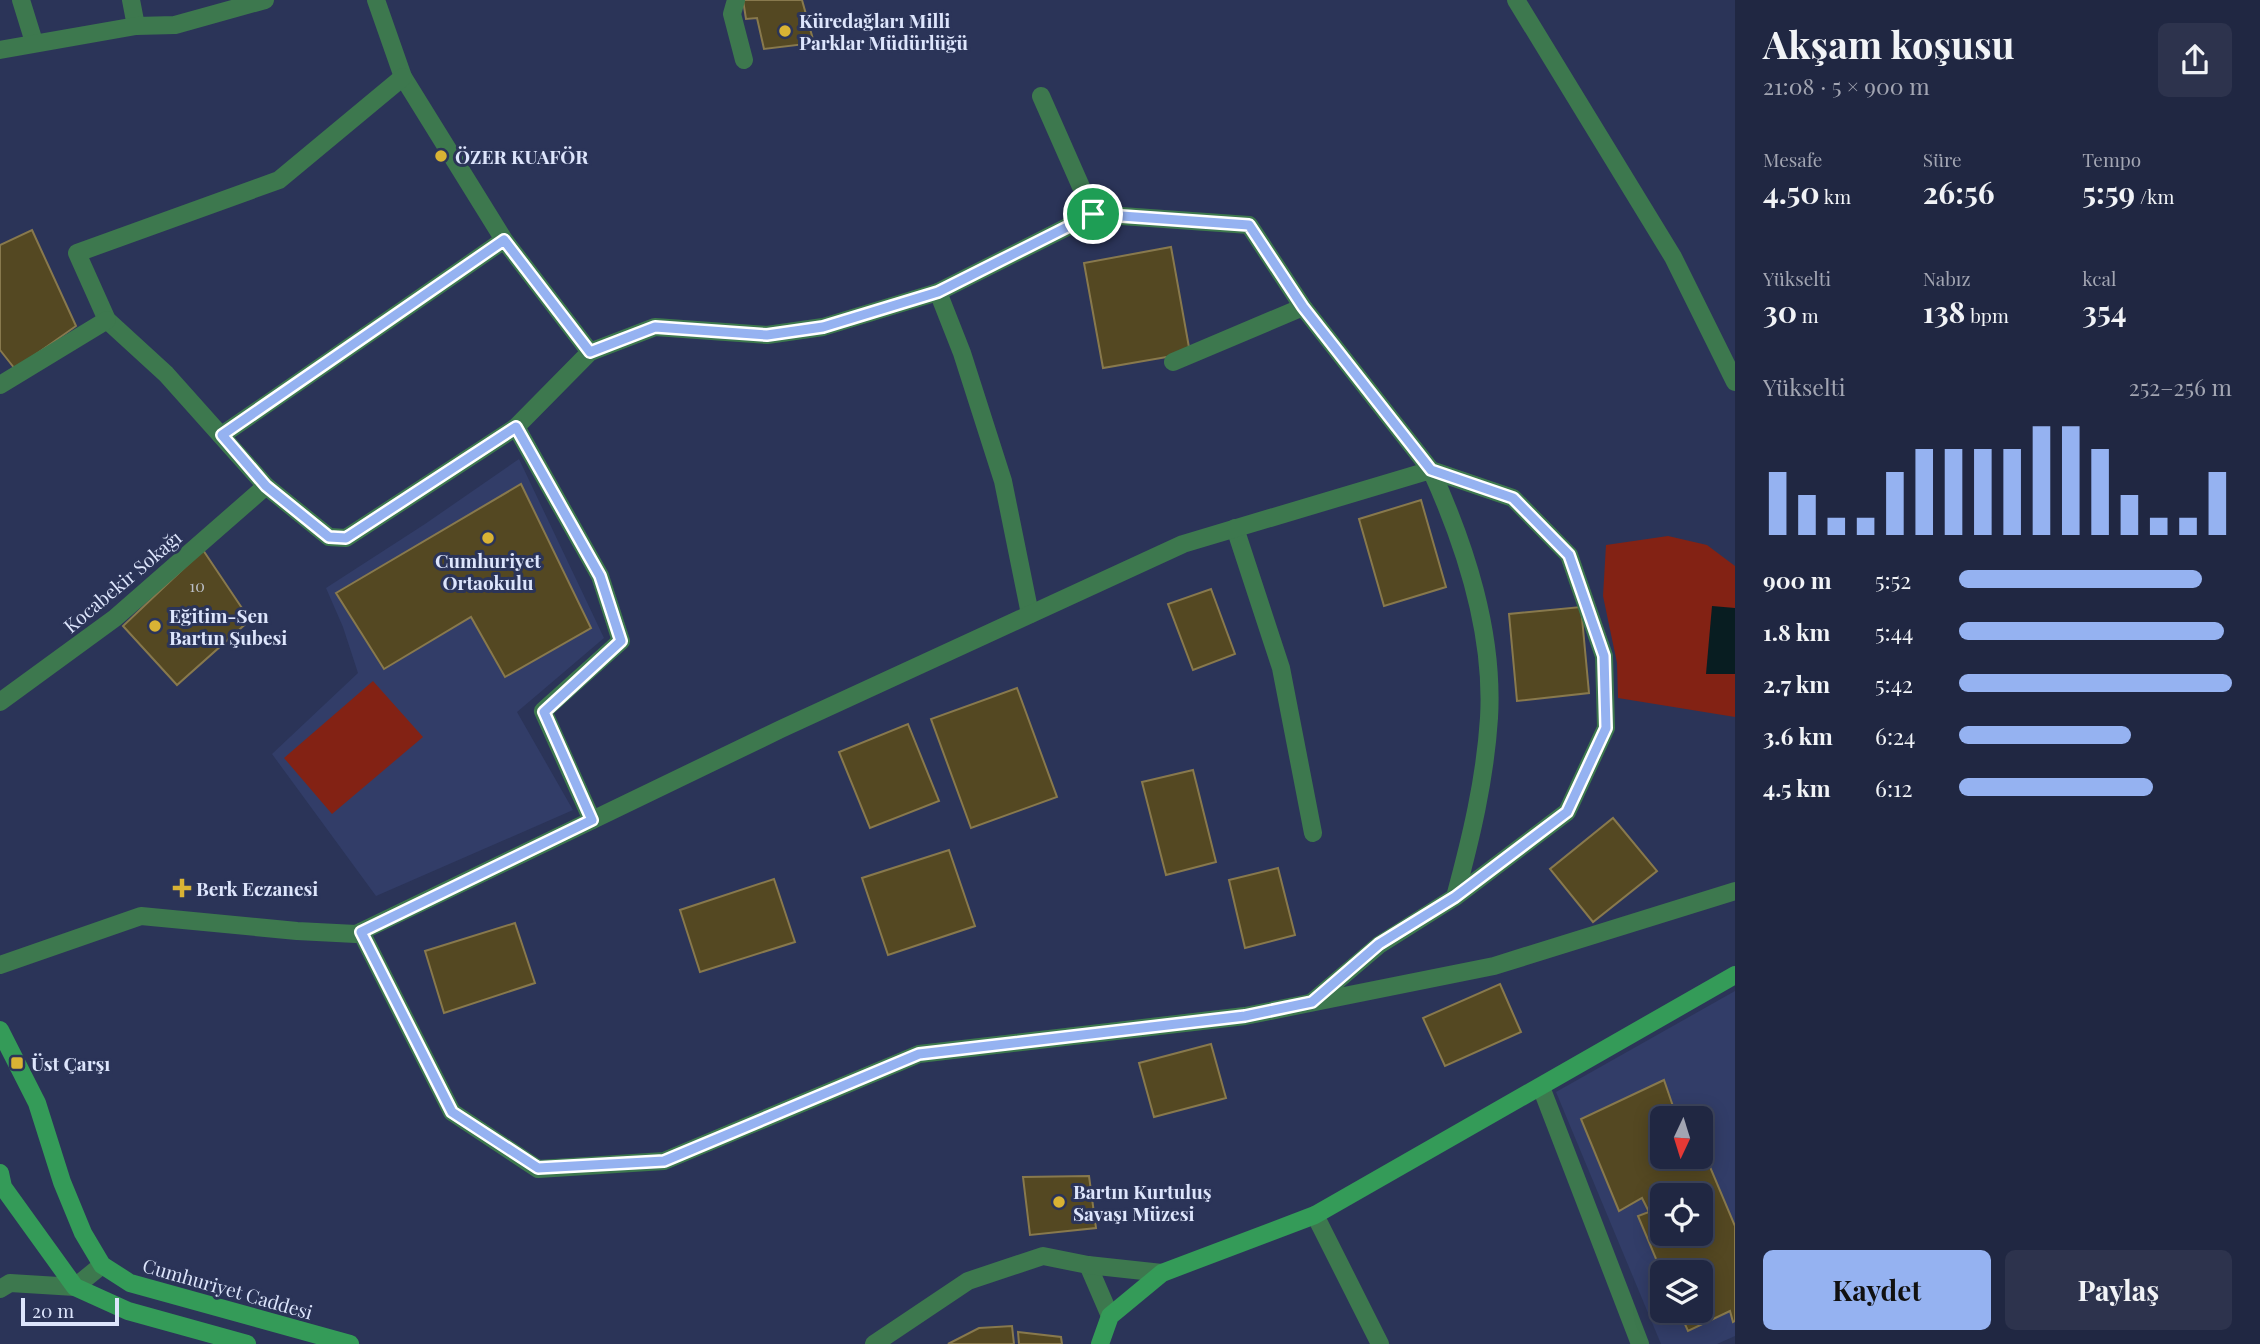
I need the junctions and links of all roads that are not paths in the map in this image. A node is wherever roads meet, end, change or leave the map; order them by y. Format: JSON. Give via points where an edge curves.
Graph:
{"nodes":[{"id":1,"x":21,"y":0,"type":"edge"},
{"id":2,"x":131,"y":0,"type":"edge"},
{"id":3,"x":265,"y":0,"type":"edge"},
{"id":4,"x":376,"y":0,"type":"edge"},
{"id":5,"x":736,"y":0,"type":"edge"},
{"id":6,"x":1516,"y":0,"type":"edge"},
{"id":7,"x":136,"y":26,"type":"junction"},
{"id":8,"x":34,"y":42,"type":"junction"},
{"id":9,"x":0,"y":50,"type":"edge"},
{"id":10,"x":744,"y":60,"type":"dead end"},
{"id":11,"x":403,"y":77,"type":"junction"},
{"id":12,"x":1041,"y":96,"type":"dead end"},
{"id":13,"x":1093,"y":214,"type":"junction"},
{"id":14,"x":504,"y":240,"type":"junction"},
{"id":15,"x":938,"y":292,"type":"junction"},
{"id":16,"x":1303,"y":307,"type":"junction"},
{"id":17,"x":107,"y":320,"type":"junction"},
{"id":18,"x":590,"y":352,"type":"junction"},
{"id":19,"x":1173,"y":362,"type":"dead end"},
{"id":20,"x":1735,"y":382,"type":"edge"},
{"id":21,"x":0,"y":385,"type":"edge"},
{"id":22,"x":516,"y":427,"type":"junction"},
{"id":23,"x":222,"y":435,"type":"junction"},
{"id":24,"x":1431,"y":470,"type":"junction"},
{"id":25,"x":266,"y":486,"type":"junction"},
{"id":26,"x":1235,"y":528,"type":"junction"},
{"id":27,"x":1030,"y":614,"type":"junction"},
{"id":28,"x":0,"y":702,"type":"edge"},
{"id":29,"x":592,"y":820,"type":"junction"},
{"id":30,"x":1313,"y":833,"type":"dead end"},
{"id":31,"x":1735,"y":891,"type":"edge"},
{"id":32,"x":1455,"y":897,"type":"junction"},
{"id":33,"x":361,"y":932,"type":"junction"},
{"id":34,"x":0,"y":965,"type":"edge"},
{"id":35,"x":1735,"y":975,"type":"edge"},
{"id":36,"x":1312,"y":1002,"type":"junction"},
{"id":37,"x":0,"y":1030,"type":"edge"},
{"id":38,"x":1541,"y":1087,"type":"junction"},
{"id":39,"x":0,"y":1173,"type":"edge"},
{"id":40,"x":1315,"y":1214,"type":"junction"},
{"id":41,"x":102,"y":1265,"type":"junction"},
{"id":42,"x":1088,"y":1265,"type":"junction"},
{"id":43,"x":1163,"y":1273,"type":"junction"},
{"id":44,"x":75,"y":1287,"type":"junction"},
{"id":45,"x":0,"y":1289,"type":"edge"},
{"id":46,"x":1110,"y":1316,"type":"junction"},
{"id":47,"x":247,"y":1344,"type":"edge"},
{"id":48,"x":350,"y":1344,"type":"edge"},
{"id":49,"x":874,"y":1344,"type":"edge"},
{"id":50,"x":1100,"y":1344,"type":"edge"},
{"id":51,"x":1380,"y":1344,"type":"edge"},
{"id":52,"x":1640,"y":1344,"type":"edge"}],
"edges":[{"from":1,"to":8,"type":"street"},
{"from":2,"to":7,"type":"street"},
{"from":3,"to":7,"type":"street","via":[[175,25]]},
{"from":4,"to":11,"type":"street"},
{"from":5,"to":10,"type":"street","via":[[732,14]]},
{"from":6,"to":20,"type":"street","via":[[1673,257]]},
{"from":7,"to":8,"type":"street"},
{"from":8,"to":9,"type":"street"},
{"from":11,"to":14,"type":"street"},
{"from":11,"to":17,"type":"street","via":[[279,180],[77,253]]},
{"from":12,"to":13,"type":"street"},
{"from":13,"to":15,"type":"street"},
{"from":13,"to":16,"type":"street","via":[[1249,225]]},
{"from":14,"to":18,"type":"street"},
{"from":14,"to":23,"type":"street"},
{"from":15,"to":18,"type":"street","via":[[823,327],[767,335],[655,327]]},
{"from":15,"to":27,"type":"street","via":[[999,468]]},
{"from":16,"to":19,"type":"street"},
{"from":16,"to":24,"type":"street"},
{"from":17,"to":21,"type":"street"},
{"from":17,"to":23,"type":"street","via":[[166,374]]},
{"from":18,"to":22,"type":"street"},
{"from":22,"to":25,"type":"street","via":[[346,538],[329,537]]},
{"from":22,"to":29,"type":"street","via":[[600,576],[621,641],[544,712]]},
{"from":23,"to":25,"type":"street"},
{"from":24,"to":26,"type":"street"},
{"from":24,"to":32,"type":"street","via":[[1470,572],[1487,667],[1485,762]]},
{"from":24,"to":32,"type":"street","via":[[1513,498],[1569,555],[1604,656],[1606,728],[1567,812]]},
{"from":25,"to":28,"type":"street","name":"Kocabekir Sokağı","via":[[115,618]]},
{"from":26,"to":27,"type":"street","via":[[1182,544]]},
{"from":26,"to":30,"type":"street","via":[[1281,668]]},
{"from":27,"to":29,"type":"street"},
{"from":29,"to":33,"type":"street"},
{"from":31,"to":36,"type":"street","via":[[1494,966]]},
{"from":32,"to":36,"type":"street","via":[[1379,944]]},
{"from":33,"to":34,"type":"street","via":[[297,931],[141,916]]},
{"from":33,"to":36,"type":"street","via":[[452,1112],[538,1168],[664,1161],[919,1054],[1245,1016]]},
{"from":35,"to":38,"type":"main road"},
{"from":37,"to":41,"type":"main road","name":"Cumhuriyet Caddesi","via":[[37,1103],[62,1182]]},
{"from":38,"to":40,"type":"main road"},
{"from":38,"to":52,"type":"street"},
{"from":39,"to":44,"type":"main road","via":[[3,1186]]},
{"from":40,"to":43,"type":"main road"},
{"from":40,"to":51,"type":"street"},
{"from":41,"to":44,"type":"street"},
{"from":41,"to":48,"type":"main road","name":"Cumhuriyet Caddesi","via":[[130,1283]]},
{"from":42,"to":43,"type":"street"},
{"from":42,"to":46,"type":"street"},
{"from":42,"to":49,"type":"street","via":[[1043,1256],[968,1282]]},
{"from":43,"to":46,"type":"main road"},
{"from":44,"to":45,"type":"street","via":[[10,1283]]},
{"from":44,"to":47,"type":"main road","via":[[128,1311]]},
{"from":46,"to":50,"type":"main road"}]}
